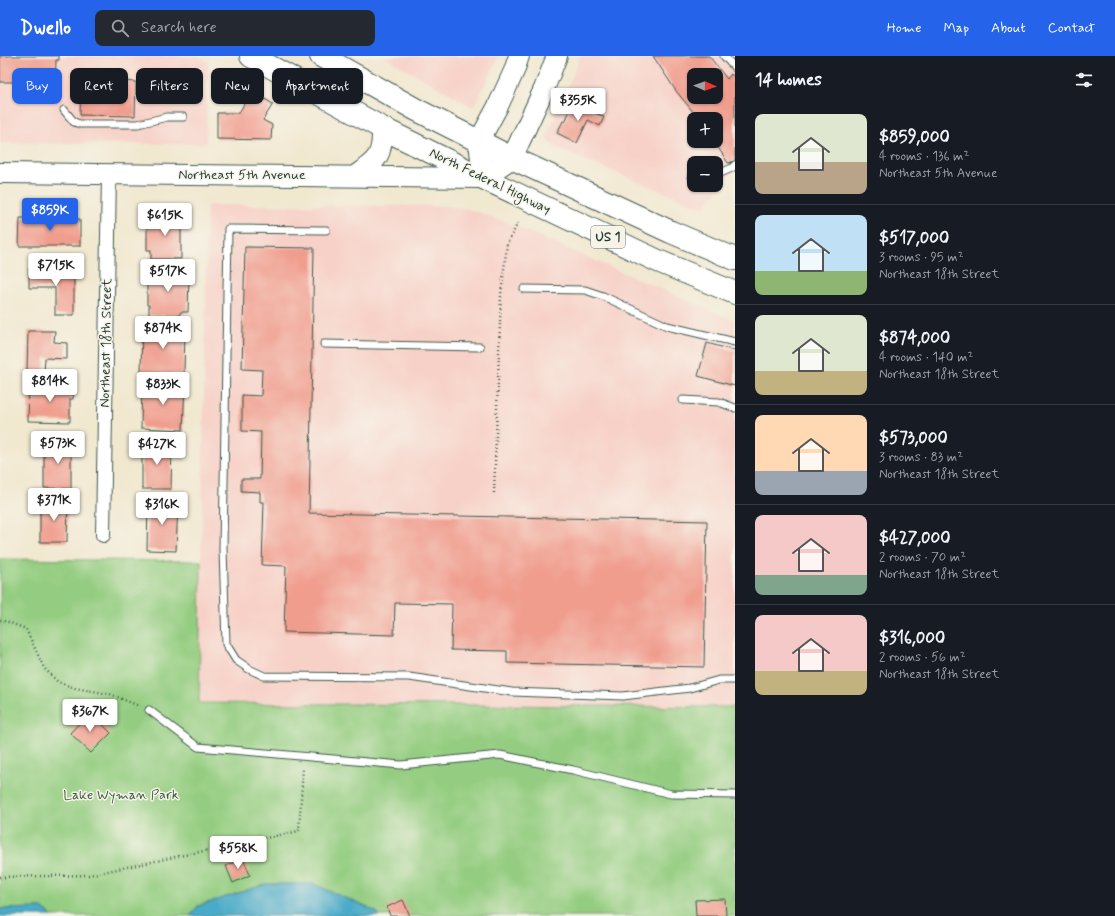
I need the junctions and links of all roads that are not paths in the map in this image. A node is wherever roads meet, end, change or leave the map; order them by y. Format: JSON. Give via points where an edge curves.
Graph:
{"nodes":[{"id":1,"x":251,"y":56,"type":"edge"},
{"id":2,"x":321,"y":56,"type":"edge"},
{"id":3,"x":519,"y":56,"type":"edge"},
{"id":4,"x":557,"y":56,"type":"edge"},
{"id":5,"x":724,"y":56,"type":"edge"},
{"id":6,"x":735,"y":68,"type":"edge"},
{"id":7,"x":64,"y":110,"type":"dead end"},
{"id":8,"x":183,"y":117,"type":"dead end"},
{"id":9,"x":382,"y":128,"type":"junction"},
{"id":10,"x":479,"y":141,"type":"junction"},
{"id":11,"x":512,"y":158,"type":"junction"},
{"id":12,"x":735,"y":165,"type":"edge"},
{"id":13,"x":723,"y":172,"type":"edge"},
{"id":14,"x":0,"y":173,"type":"edge"},
{"id":15,"x":109,"y":175,"type":"junction"},
{"id":16,"x":355,"y":176,"type":"junction"},
{"id":17,"x":483,"y":178,"type":"junction"},
{"id":18,"x":326,"y":230,"type":"dead end"},
{"id":19,"x":735,"y":259,"type":"edge"},
{"id":20,"x":524,"y":288,"type":"dead end"},
{"id":21,"x":735,"y":293,"type":"edge"},
{"id":22,"x":735,"y":342,"type":"edge"},
{"id":23,"x":324,"y":344,"type":"dead end"},
{"id":24,"x":480,"y":347,"type":"dead end"},
{"id":25,"x":683,"y":400,"type":"dead end"},
{"id":26,"x":735,"y":408,"type":"edge"},
{"id":27,"x":103,"y":535,"type":"dead end"},
{"id":28,"x":735,"y":680,"type":"edge"},
{"id":29,"x":149,"y":710,"type":"road end"},
{"id":30,"x":735,"y":795,"type":"edge"}],
"edges":[{"from":1,"to":9,"type":"main road","name":"North Federal Highway","number":"US 1"},
{"from":2,"to":10,"type":"main road","number":"US 1"},
{"from":3,"to":10,"type":"street","via":[[498,106]]},
{"from":4,"to":11,"type":"street"},
{"from":5,"to":6,"type":"lane"},
{"from":7,"to":8,"type":"lane","via":[[74,122],[80,124],[138,124],[167,117]]},
{"from":9,"to":16,"type":"street","via":[[381,152],[373,163]]},
{"from":9,"to":17,"type":"main road","name":"North Federal Highway","number":"US 1"},
{"from":10,"to":11,"type":"main road","number":"US 1"},
{"from":10,"to":17,"type":"street"},
{"from":11,"to":17,"type":"street"},
{"from":11,"to":19,"type":"main road","number":"US 1"},
{"from":12,"to":13,"type":"lane"},
{"from":14,"to":15,"type":"street","name":"Northeast 5th Avenue"},
{"from":15,"to":16,"type":"street","name":"Northeast 5th Avenue"},
{"from":15,"to":27,"type":"street","name":"Northeast 18th Street"},
{"from":16,"to":17,"type":"street","name":"Northeast 5th Avenue"},
{"from":17,"to":21,"type":"main road","name":"North Federal Highway","number":"US 1","via":[[658,261]]},
{"from":18,"to":28,"type":"lane","via":[[228,229],[223,549],[226,644],[236,660],[264,676],[409,678],[512,692],[623,696],[690,688],[719,680]]},
{"from":20,"to":22,"type":"lane","via":[[585,290],[667,326]]},
{"from":23,"to":24,"type":"lane"},
{"from":25,"to":26,"type":"lane","via":[[719,402]]},
{"from":29,"to":30,"type":"lane","via":[[198,747],[401,765],[500,755],[671,794]]}]}
